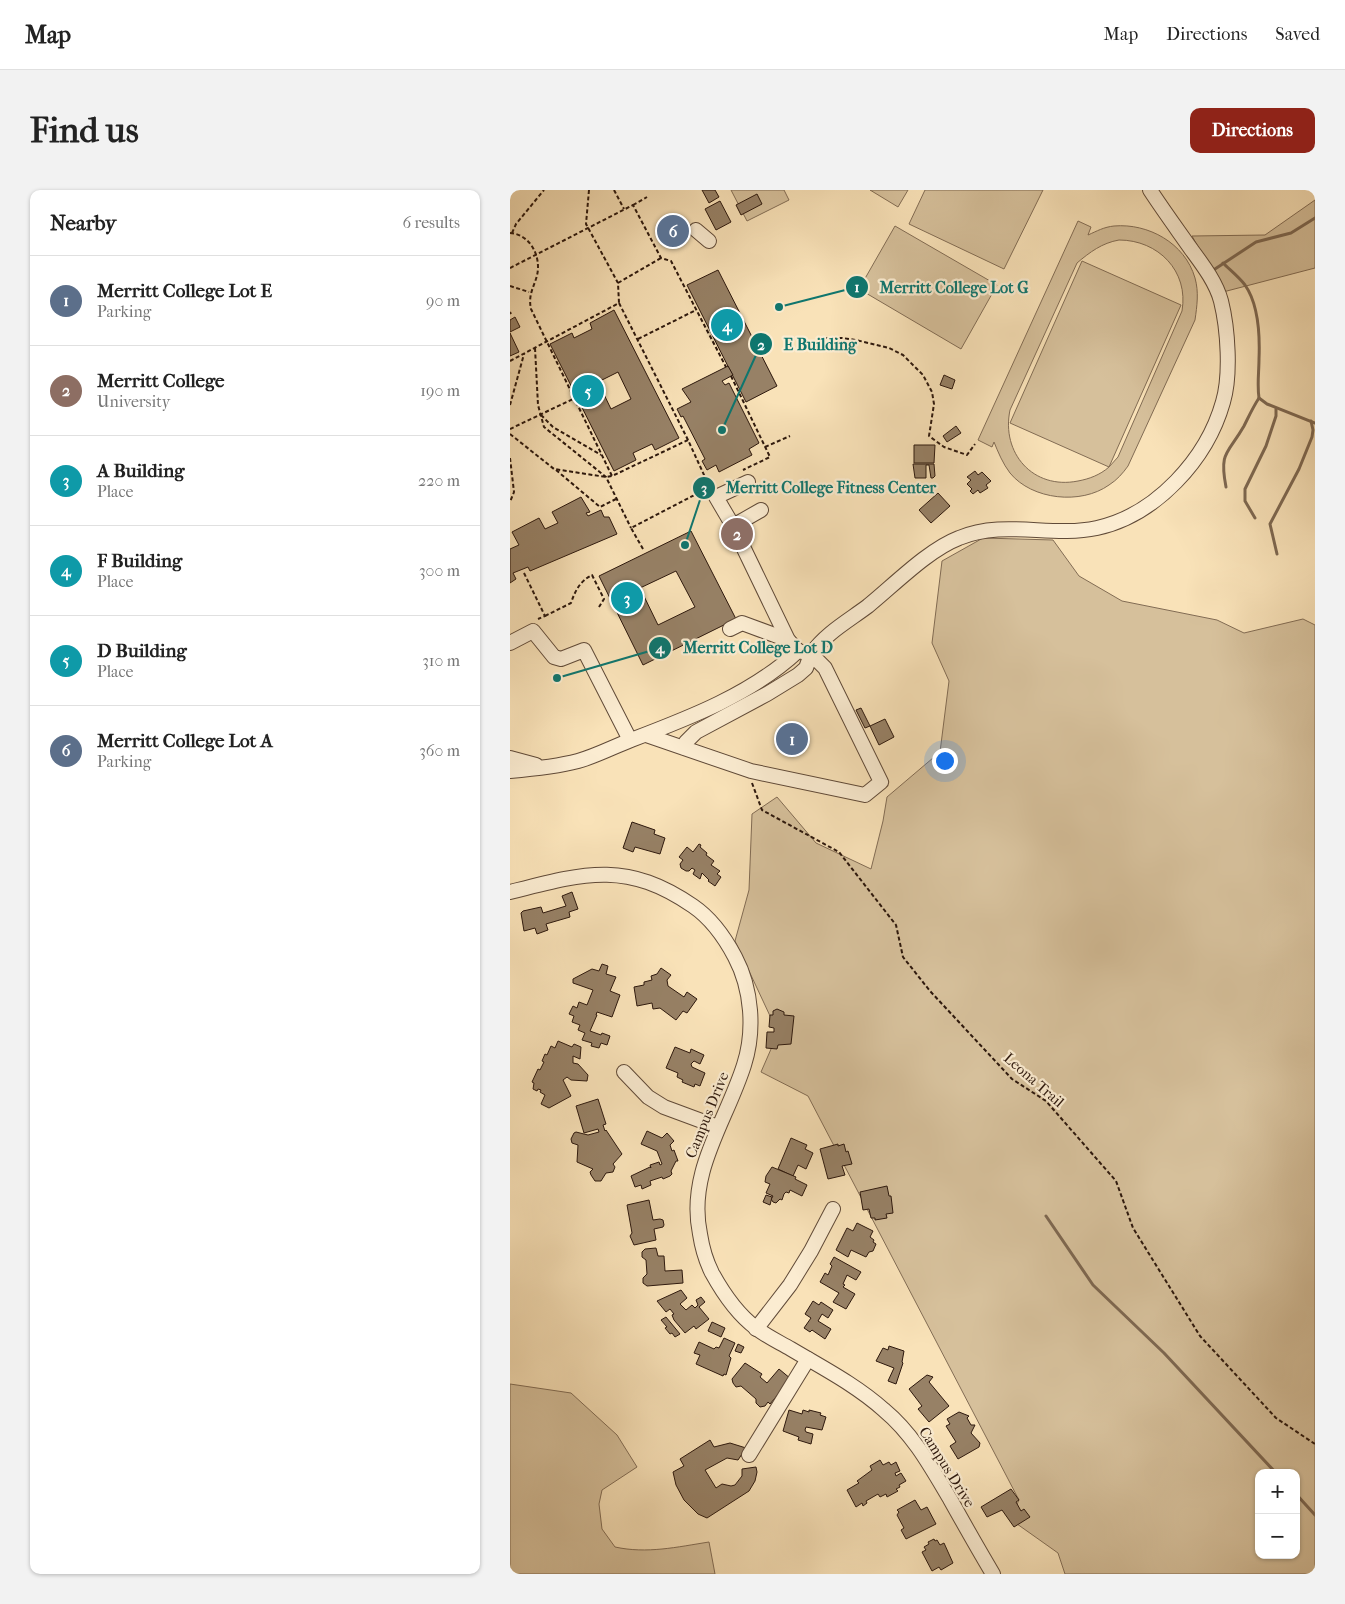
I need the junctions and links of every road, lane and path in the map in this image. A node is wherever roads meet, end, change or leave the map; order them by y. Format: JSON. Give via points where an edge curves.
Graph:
{"nodes":[{"id":1,"x":544,"y":190,"type":"edge"},
{"id":2,"x":589,"y":190,"type":"edge"},
{"id":3,"x":614,"y":190,"type":"edge"},
{"id":4,"x":1150,"y":190,"type":"edge"},
{"id":5,"x":647,"y":197,"type":"dead end"},
{"id":6,"x":633,"y":204,"type":"junction"},
{"id":7,"x":624,"y":209,"type":"junction"},
{"id":8,"x":588,"y":227,"type":"junction"},
{"id":9,"x":696,"y":230,"type":"dead end"},
{"id":10,"x":511,"y":233,"type":"edge"},
{"id":11,"x":709,"y":241,"type":"dead end"},
{"id":12,"x":536,"y":255,"type":"junction"},
{"id":13,"x":661,"y":258,"type":"junction"},
{"id":14,"x":510,"y":268,"type":"edge"},
{"id":15,"x":618,"y":283,"type":"junction"},
{"id":16,"x":510,"y":286,"type":"edge"},
{"id":17,"x":530,"y":292,"type":"junction"},
{"id":18,"x":619,"y":303,"type":"junction"},
{"id":19,"x":696,"y":310,"type":"junction"},
{"id":20,"x":819,"y":338,"type":"dead end"},
{"id":21,"x":638,"y":339,"type":"junction"},
{"id":22,"x":545,"y":341,"type":"junction"},
{"id":23,"x":535,"y":348,"type":"junction"},
{"id":24,"x":524,"y":353,"type":"junction"},
{"id":25,"x":510,"y":361,"type":"edge"},
{"id":26,"x":726,"y":367,"type":"dead end"},
{"id":27,"x":731,"y":376,"type":"dead end"},
{"id":28,"x":574,"y":398,"type":"junction"},
{"id":29,"x":510,"y":405,"type":"edge"},
{"id":30,"x":541,"y":415,"type":"junction"},
{"id":31,"x":510,"y":429,"type":"edge"},
{"id":32,"x":510,"y":436,"type":"edge"},
{"id":33,"x":790,"y":436,"type":"dead end"},
{"id":34,"x":688,"y":440,"type":"junction"},
{"id":35,"x":975,"y":444,"type":"dead end"},
{"id":36,"x":765,"y":447,"type":"junction"},
{"id":37,"x":603,"y":456,"type":"junction"},
{"id":38,"x":770,"y":457,"type":"dead end"},
{"id":39,"x":510,"y":458,"type":"edge"},
{"id":40,"x":554,"y":469,"type":"junction"},
{"id":41,"x":612,"y":476,"type":"junction"},
{"id":42,"x":606,"y":477,"type":"junction"},
{"id":43,"x":748,"y":482,"type":"dead end"},
{"id":44,"x":617,"y":499,"type":"junction"},
{"id":45,"x":510,"y":502,"type":"edge"},
{"id":46,"x":761,"y":510,"type":"dead end"},
{"id":47,"x":733,"y":526,"type":"junction"},
{"id":48,"x":632,"y":528,"type":"junction"},
{"id":49,"x":643,"y":549,"type":"dead end"},
{"id":50,"x":524,"y":573,"type":"dead end"},
{"id":51,"x":599,"y":607,"type":"dead end"},
{"id":52,"x":545,"y":616,"type":"junction"},
{"id":53,"x":730,"y":629,"type":"dead end"},
{"id":54,"x":534,"y":632,"type":"junction"},
{"id":55,"x":788,"y":640,"type":"junction"},
{"id":56,"x":510,"y":643,"type":"edge"},
{"id":57,"x":804,"y":653,"type":"junction"},
{"id":58,"x":646,"y":734,"type":"junction"},
{"id":59,"x":630,"y":740,"type":"junction"},
{"id":60,"x":684,"y":748,"type":"junction"},
{"id":61,"x":510,"y":758,"type":"edge"},
{"id":62,"x":546,"y":767,"type":"junction"},
{"id":63,"x":510,"y":771,"type":"edge"},
{"id":64,"x":751,"y":771,"type":"junction"},
{"id":65,"x":510,"y":892,"type":"edge"},
{"id":66,"x":624,"y":1072,"type":"dead end"},
{"id":67,"x":718,"y":1127,"type":"junction"},
{"id":68,"x":833,"y":1208,"type":"dead end"},
{"id":69,"x":756,"y":1329,"type":"junction"},
{"id":70,"x":808,"y":1359,"type":"junction"},
{"id":71,"x":1315,"y":1444,"type":"edge"},
{"id":72,"x":749,"y":1455,"type":"dead end"},
{"id":73,"x":993,"y":1574,"type":"edge"}],
"edges":[{"from":1,"to":10,"type":"path"},
{"from":2,"to":8,"type":"path"},
{"from":3,"to":7,"type":"path"},
{"from":4,"to":57,"type":"street","via":[[1210,276],[1221,300],[1227,349],[1224,401],[1214,428],[1198,454],[1169,490],[1146,507],[1099,528],[1073,532],[982,530],[957,538],[925,558]]},
{"from":5,"to":6,"type":"path"},
{"from":6,"to":7,"type":"path"},
{"from":6,"to":13,"type":"path"},
{"from":7,"to":8,"type":"path"},
{"from":8,"to":12,"type":"path"},
{"from":8,"to":15,"type":"path"},
{"from":9,"to":11,"type":"street"},
{"from":10,"to":12,"type":"path","via":[[531,244]]},
{"from":12,"to":14,"type":"path"},
{"from":12,"to":17,"type":"path","via":[[538,267]]},
{"from":13,"to":15,"type":"path"},
{"from":13,"to":19,"type":"path","via":[[671,261]]},
{"from":15,"to":18,"type":"path"},
{"from":16,"to":17,"type":"path"},
{"from":17,"to":22,"type":"path","via":[[531,309]]},
{"from":18,"to":21,"type":"path"},
{"from":18,"to":22,"type":"path"},
{"from":19,"to":21,"type":"path"},
{"from":19,"to":26,"type":"path"},
{"from":20,"to":35,"type":"path","via":[[856,340],[903,355],[923,375],[932,392],[934,404],[929,436],[944,447],[966,455]]},
{"from":21,"to":34,"type":"path"},
{"from":22,"to":23,"type":"path"},
{"from":22,"to":28,"type":"path"},
{"from":23,"to":24,"type":"path"},
{"from":23,"to":30,"type":"path"},
{"from":24,"to":25,"type":"path"},
{"from":24,"to":29,"type":"path"},
{"from":27,"to":36,"type":"path"},
{"from":28,"to":30,"type":"path"},
{"from":28,"to":37,"type":"path"},
{"from":30,"to":31,"type":"path"},
{"from":30,"to":37,"type":"path","via":[[553,427]]},
{"from":30,"to":42,"type":"path","via":[[544,427]]},
{"from":32,"to":40,"type":"path"},
{"from":33,"to":36,"type":"path"},
{"from":34,"to":41,"type":"path"},
{"from":34,"to":48,"type":"path","via":[[709,487]]},
{"from":36,"to":38,"type":"path"},
{"from":37,"to":41,"type":"path"},
{"from":39,"to":45,"type":"path","via":[[514,492]]},
{"from":40,"to":42,"type":"path"},
{"from":40,"to":44,"type":"path","via":[[600,507]]},
{"from":41,"to":42,"type":"path"},
{"from":42,"to":44,"type":"path"},
{"from":43,"to":47,"type":"street","via":[[716,497]]},
{"from":44,"to":48,"type":"path"},
{"from":46,"to":47,"type":"street"},
{"from":47,"to":55,"type":"street"},
{"from":48,"to":49,"type":"path"},
{"from":50,"to":52,"type":"path"},
{"from":51,"to":52,"type":"path","via":[[604,599],[592,575],[579,585],[571,604]]},
{"from":52,"to":54,"type":"path","via":[[528,624]]},
{"from":53,"to":55,"type":"street","via":[[742,623]]},
{"from":54,"to":56,"type":"street"},
{"from":54,"to":59,"type":"street","via":[[554,657],[561,659],[584,650]]},
{"from":55,"to":57,"type":"street"},
{"from":57,"to":58,"type":"street","via":[[744,690],[690,717]]},
{"from":57,"to":60,"type":"street","via":[[806,668],[798,675],[696,732]]},
{"from":57,"to":64,"type":"street","via":[[825,668],[881,782],[865,795]]},
{"from":58,"to":59,"type":"street"},
{"from":58,"to":60,"type":"street"},
{"from":59,"to":62,"type":"street","via":[[579,760]]},
{"from":60,"to":64,"type":"street"},
{"from":61,"to":62,"type":"street"},
{"from":62,"to":63,"type":"street"},
{"from":64,"to":71,"type":"path","name":"Leona Trail","via":[[752,785],[762,810],[838,852],[896,926],[903,957],[930,992],[1012,1079],[1046,1101],[1116,1181],[1133,1228],[1200,1336],[1276,1418]]},
{"from":65,"to":67,"type":"street","name":"Campus Drive","via":[[574,876],[629,876],[673,893],[698,909],[715,926],[740,967],[748,989],[750,1030],[744,1064]]},
{"from":66,"to":67,"type":"street","via":[[648,1098]]},
{"from":67,"to":69,"type":"street","name":"Campus Drive","via":[[699,1182],[698,1225],[710,1270],[725,1295]]},
{"from":68,"to":69,"type":"street","via":[[790,1285]]},
{"from":69,"to":70,"type":"street","name":"Campus Drive"},
{"from":70,"to":72,"type":"street"},
{"from":70,"to":73,"type":"street","name":"Campus Drive","via":[[857,1388],[908,1434],[928,1460]]}]}
